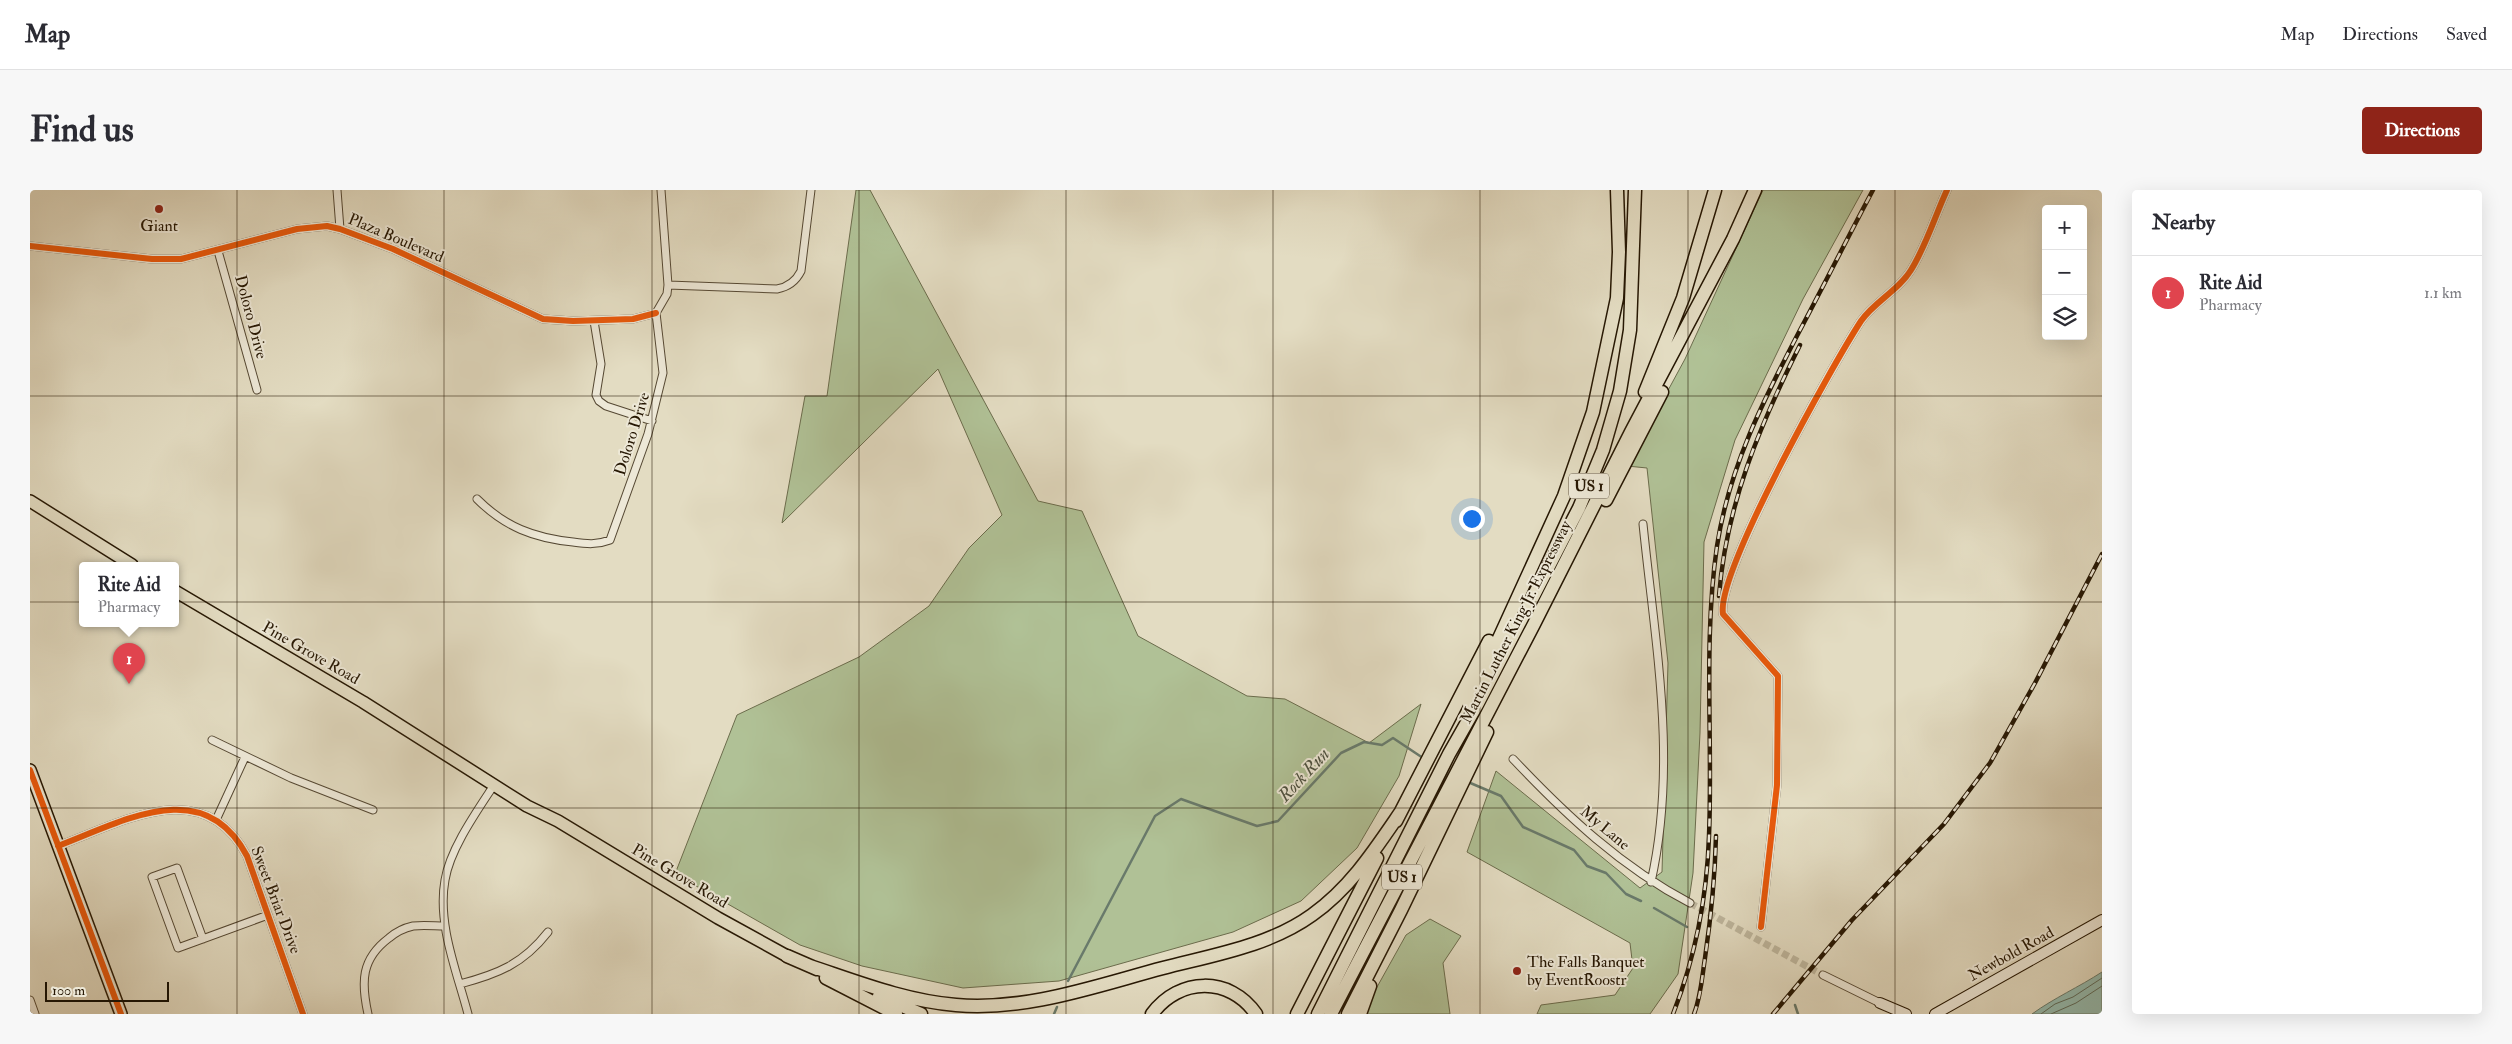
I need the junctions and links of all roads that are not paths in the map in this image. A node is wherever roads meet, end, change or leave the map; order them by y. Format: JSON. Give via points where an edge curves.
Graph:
{"nodes":[{"id":1,"x":337,"y":190,"type":"edge"},
{"id":2,"x":661,"y":190,"type":"edge"},
{"id":3,"x":811,"y":190,"type":"edge"},
{"id":4,"x":1609,"y":190,"type":"edge"},
{"id":5,"x":1617,"y":190,"type":"edge"},
{"id":6,"x":1635,"y":190,"type":"edge"},
{"id":7,"x":1715,"y":190,"type":"edge"},
{"id":8,"x":1755,"y":190,"type":"edge"},
{"id":9,"x":1947,"y":190,"type":"edge"},
{"id":10,"x":340,"y":228,"type":"junction"},
{"id":11,"x":1733,"y":240,"type":"junction"},
{"id":12,"x":30,"y":246,"type":"edge"},
{"id":13,"x":218,"y":251,"type":"junction"},
{"id":14,"x":668,"y":285,"type":"junction"},
{"id":15,"x":656,"y":313,"type":"junction"},
{"id":16,"x":594,"y":321,"type":"junction"},
{"id":17,"x":1607,"y":347,"type":"junction"},
{"id":18,"x":257,"y":390,"type":"dead end"},
{"id":19,"x":652,"y":421,"type":"junction"},
{"id":20,"x":1631,"y":432,"type":"junction"},
{"id":21,"x":477,"y":500,"type":"dead end"},
{"id":22,"x":30,"y":501,"type":"edge"},
{"id":23,"x":1643,"y":524,"type":"dead end"},
{"id":24,"x":127,"y":562,"type":"edge"},
{"id":25,"x":179,"y":593,"type":"edge"},
{"id":26,"x":212,"y":740,"type":"dead end"},
{"id":27,"x":430,"y":743,"type":"junction"},
{"id":28,"x":1442,"y":752,"type":"junction"},
{"id":29,"x":245,"y":757,"type":"junction"},
{"id":30,"x":1513,"y":759,"type":"dead end"},
{"id":31,"x":1467,"y":762,"type":"junction"},
{"id":32,"x":30,"y":770,"type":"edge"},
{"id":33,"x":494,"y":785,"type":"junction"},
{"id":34,"x":1451,"y":792,"type":"junction"},
{"id":35,"x":373,"y":810,"type":"dead end"},
{"id":36,"x":1400,"y":813,"type":"junction"},
{"id":37,"x":216,"y":820,"type":"junction"},
{"id":38,"x":558,"y":821,"type":"junction"},
{"id":39,"x":58,"y":846,"type":"junction"},
{"id":40,"x":1651,"y":882,"type":"junction"},
{"id":41,"x":1690,"y":903,"type":"tunnel mouth"},
{"id":42,"x":1401,"y":910,"type":"junction"},
{"id":43,"x":268,"y":915,"type":"junction"},
{"id":44,"x":2102,"y":920,"type":"edge"},
{"id":45,"x":444,"y":926,"type":"junction"},
{"id":46,"x":1762,"y":927,"type":"dead end"},
{"id":47,"x":548,"y":932,"type":"dead end"},
{"id":48,"x":203,"y":939,"type":"junction"},
{"id":49,"x":787,"y":956,"type":"junction"},
{"id":50,"x":810,"y":966,"type":"junction"},
{"id":51,"x":1824,"y":975,"type":"tunnel mouth"},
{"id":52,"x":460,"y":984,"type":"junction"},
{"id":53,"x":30,"y":1000,"type":"edge"},
{"id":54,"x":1880,"y":1003,"type":"junction"},
{"id":55,"x":35,"y":1014,"type":"edge"},
{"id":56,"x":121,"y":1014,"type":"edge"},
{"id":57,"x":304,"y":1014,"type":"edge"},
{"id":58,"x":368,"y":1014,"type":"edge"},
{"id":59,"x":468,"y":1014,"type":"edge"},
{"id":60,"x":896,"y":1014,"type":"edge"},
{"id":61,"x":921,"y":1014,"type":"edge"},
{"id":62,"x":1152,"y":1014,"type":"edge"},
{"id":63,"x":1256,"y":1014,"type":"edge"},
{"id":64,"x":1296,"y":1014,"type":"edge"},
{"id":65,"x":1318,"y":1014,"type":"edge"},
{"id":66,"x":1331,"y":1014,"type":"edge"},
{"id":67,"x":1348,"y":1014,"type":"edge"},
{"id":68,"x":1360,"y":1014,"type":"edge"},
{"id":69,"x":1888,"y":1014,"type":"edge"},
{"id":70,"x":1906,"y":1014,"type":"edge"},
{"id":71,"x":1935,"y":1014,"type":"edge"}],
"edges":[{"from":1,"to":10,"type":"street"},
{"from":2,"to":14,"type":"street"},
{"from":3,"to":14,"type":"street","via":[[801,271],[788,286],[777,289]]},
{"from":4,"to":17,"type":"highway","via":[[1612,259]]},
{"from":5,"to":17,"type":"highway","via":[[1617,298]]},
{"from":6,"to":28,"type":"highway","name":"Martin Luther King Jr. Expressway","number":"US 1","via":[[1630,330],[1620,392],[1603,450],[1578,508],[1478,703]]},
{"from":7,"to":20,"type":"highway","via":[[1683,298]]},
{"from":8,"to":11,"type":"highway","name":"Martin Luther King Jr. Expressway","number":"US 1"},
{"from":9,"to":46,"type":"street","via":[[1911,271],[1862,320],[1788,448],[1737,559],[1722,606],[1723,614],[1778,676],[1777,785]]},
{"from":10,"to":13,"type":"street","name":"Plaza Boulevard","via":[[312,226]]},
{"from":10,"to":16,"type":"street","name":"Plaza Boulevard","via":[[544,319]]},
{"from":11,"to":20,"type":"highway","name":"Martin Luther King Jr. Expressway","number":"US 1"},
{"from":11,"to":31,"type":"highway","via":[[1669,379]]},
{"from":12,"to":13,"type":"street","name":"Plaza Boulevard","via":[[166,260]]},
{"from":13,"to":18,"type":"street","name":"Doloro Drive"},
{"from":14,"to":15,"type":"street"},
{"from":15,"to":16,"type":"street","name":"Plaza Boulevard","via":[[633,319]]},
{"from":15,"to":19,"type":"street","name":"Doloro Drive","via":[[664,373]]},
{"from":16,"to":19,"type":"street","via":[[601,364],[596,395],[599,401]]},
{"from":17,"to":28,"type":"highway","via":[[1585,439],[1564,496],[1470,702]]},
{"from":19,"to":21,"type":"street","name":"Doloro Drive","via":[[610,540],[598,545],[535,537],[494,515]]},
{"from":20,"to":31,"type":"highway","name":"Martin Luther King Jr. Expressway","number":"US 1"},
{"from":22,"to":24,"type":"main road"},
{"from":23,"to":40,"type":"street","via":[[1660,669],[1664,737],[1660,820]]},
{"from":25,"to":27,"type":"main road","name":"Pine Grove Road"},
{"from":26,"to":29,"type":"street"},
{"from":27,"to":33,"type":"main road","name":"Pine Grove Road"},
{"from":27,"to":38,"type":"main road","name":"Pine Grove Road","via":[[530,800]]},
{"from":28,"to":36,"type":"highway","via":[[1419,774]]},
{"from":28,"to":65,"type":"highway","number":"US 1","via":[[1433,786]]},
{"from":29,"to":35,"type":"street"},
{"from":29,"to":37,"type":"street"},
{"from":30,"to":40,"type":"street","name":"My Lane","via":[[1586,832]]},
{"from":31,"to":34,"type":"highway"},
{"from":32,"to":39,"type":"main road"},
{"from":33,"to":38,"type":"main road","name":"Pine Grove Road"},
{"from":33,"to":45,"type":"street","via":[[447,870],[443,891]]},
{"from":34,"to":42,"type":"highway"},
{"from":34,"to":66,"type":"highway","number":"US 1"},
{"from":36,"to":50,"type":"highway","via":[[1350,882],[1300,923],[1248,945],[1039,1001],[992,1006],[938,1003],[884,990]]},
{"from":36,"to":64,"type":"highway"},
{"from":37,"to":39,"type":"street","name":"Sweet Briar Drive","via":[[194,811],[164,809]]},
{"from":37,"to":43,"type":"street","name":"Sweet Briar Drive","via":[[241,845]]},
{"from":38,"to":49,"type":"main road","name":"Pine Grove Road"},
{"from":39,"to":56,"type":"main road"},
{"from":40,"to":41,"type":"street","name":"My Lane"},
{"from":42,"to":67,"type":"highway"},
{"from":42,"to":68,"type":"highway"},
{"from":43,"to":48,"type":"street"},
{"from":43,"to":57,"type":"street","name":"Sweet Briar Drive"},
{"from":44,"to":71,"type":"main road","name":"Newbold Road"},
{"from":45,"to":52,"type":"street"},
{"from":45,"to":58,"type":"street","via":[[414,926],[398,931],[378,946],[366,964],[363,992]]},
{"from":47,"to":52,"type":"street","via":[[534,950],[509,967]]},
{"from":48,"to":48,"type":"street","via":[[178,948],[152,877],[177,868]]},
{"from":49,"to":50,"type":"highway","name":"Pine Grove Road"},
{"from":49,"to":60,"type":"highway","name":"Pine Grove Road"},
{"from":50,"to":61,"type":"highway","name":"Pine Grove Road"},
{"from":51,"to":54,"type":"street"},
{"from":52,"to":59,"type":"street"},
{"from":53,"to":55,"type":"street"},
{"from":54,"to":69,"type":"main road"},
{"from":54,"to":70,"type":"main road"},
{"from":62,"to":63,"type":"highway","via":[[1163,1000],[1178,991],[1201,985],[1235,993]]}]}
